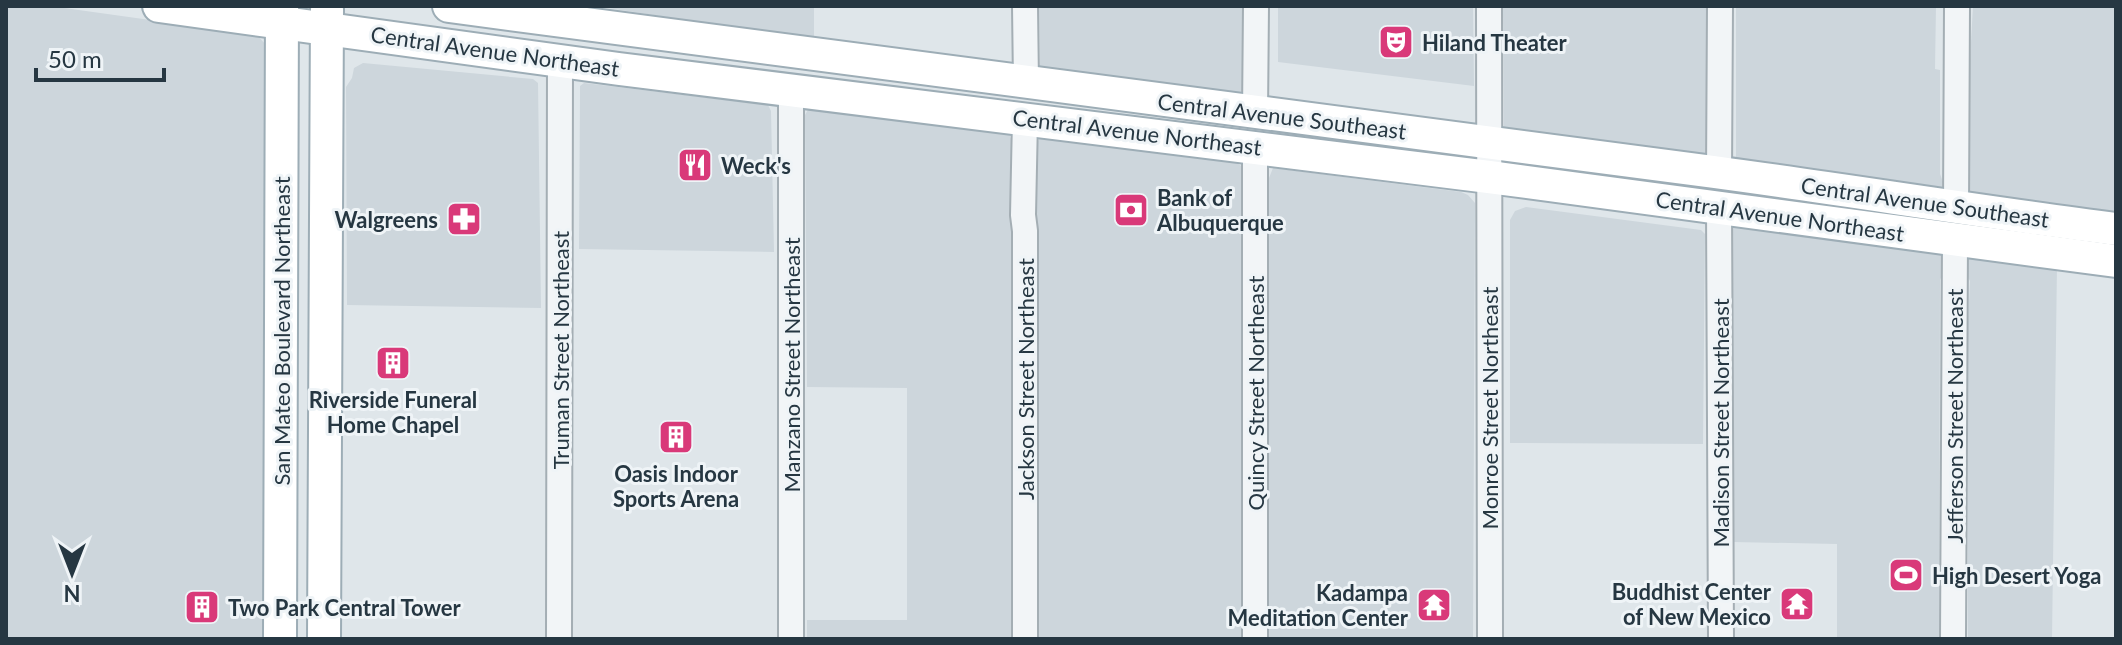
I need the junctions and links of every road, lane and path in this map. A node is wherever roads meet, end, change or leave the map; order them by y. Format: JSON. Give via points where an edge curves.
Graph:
{"nodes":[{"id":1,"x":159,"y":6,"type":"edge"},
{"id":2,"x":449,"y":6,"type":"edge"},
{"id":3,"x":1025,"y":6,"type":"edge"},
{"id":4,"x":1256,"y":6,"type":"edge"},
{"id":5,"x":1489,"y":6,"type":"edge"},
{"id":6,"x":1720,"y":6,"type":"edge"},
{"id":7,"x":1957,"y":6,"type":"edge"},
{"id":8,"x":282,"y":14,"type":"edge"},
{"id":9,"x":328,"y":17,"type":"edge"},
{"id":10,"x":560,"y":61,"type":"junction"},
{"id":11,"x":1026,"y":83,"type":"junction"},
{"id":12,"x":791,"y":91,"type":"junction"},
{"id":13,"x":1255,"y":113,"type":"junction"},
{"id":14,"x":1025,"y":119,"type":"junction"},
{"id":15,"x":1489,"y":143,"type":"junction"},
{"id":16,"x":1255,"y":147,"type":"junction"},
{"id":17,"x":1719,"y":173,"type":"junction"},
{"id":18,"x":1489,"y":177,"type":"junction"},
{"id":19,"x":1719,"y":207,"type":"junction"},
{"id":20,"x":1956,"y":208,"type":"junction"},
{"id":21,"x":2116,"y":229,"type":"edge"},
{"id":22,"x":1955,"y":240,"type":"junction"},
{"id":23,"x":2116,"y":261,"type":"edge"},
{"id":24,"x":280,"y":546,"type":"junction"},
{"id":25,"x":280,"y":639,"type":"edge"},
{"id":26,"x":306,"y":639,"type":"edge"},
{"id":27,"x":324,"y":639,"type":"edge"},
{"id":28,"x":559,"y":639,"type":"edge"},
{"id":29,"x":791,"y":639,"type":"edge"},
{"id":30,"x":1025,"y":639,"type":"edge"},
{"id":31,"x":1255,"y":639,"type":"edge"},
{"id":32,"x":1490,"y":639,"type":"edge"},
{"id":33,"x":1721,"y":639,"type":"edge"},
{"id":34,"x":1953,"y":639,"type":"edge"}],
"edges":[{"from":1,"to":8,"type":"main road","name":"Central Avenue Northeast"},
{"from":2,"to":11,"type":"main road","name":"Central Avenue Southeast"},
{"from":3,"to":11,"type":"street"},
{"from":4,"to":13,"type":"street"},
{"from":5,"to":15,"type":"street","name":"Monroe Street Northeast"},
{"from":6,"to":17,"type":"street"},
{"from":7,"to":20,"type":"street"},
{"from":8,"to":9,"type":"main road","name":"Central Avenue Northeast"},
{"from":8,"to":24,"type":"main road","name":"San Mateo Boulevard Northeast"},
{"from":9,"to":10,"type":"main road","name":"Central Avenue Northeast"},
{"from":9,"to":27,"type":"main road","name":"San Mateo Boulevard Northeast"},
{"from":10,"to":12,"type":"main road","name":"Central Avenue Northeast"},
{"from":10,"to":28,"type":"street","name":"Truman Street Northeast"},
{"from":11,"to":13,"type":"main road","name":"Central Avenue Southeast"},
{"from":12,"to":14,"type":"main road","name":"Central Avenue Northeast"},
{"from":12,"to":29,"type":"street","name":"Manzano Street Northeast"},
{"from":13,"to":15,"type":"main road","name":"Central Avenue Southeast"},
{"from":14,"to":16,"type":"main road","name":"Central Avenue Northeast"},
{"from":14,"to":30,"type":"street","name":"Jackson Street Northeast"},
{"from":15,"to":17,"type":"main road","name":"Central Avenue Southeast"},
{"from":15,"to":18,"type":"street","name":"Monroe Street Northeast"},
{"from":16,"to":18,"type":"main road","name":"Central Avenue Northeast"},
{"from":16,"to":31,"type":"street","name":"Quincy Street Northeast"},
{"from":17,"to":20,"type":"main road","name":"Central Avenue Southeast"},
{"from":18,"to":19,"type":"main road","name":"Central Avenue Northeast"},
{"from":18,"to":32,"type":"street","name":"Monroe Street Northeast"},
{"from":19,"to":22,"type":"main road","name":"Central Avenue Northeast"},
{"from":19,"to":33,"type":"street","name":"Madison Street Northeast"},
{"from":20,"to":21,"type":"main road","name":"Central Avenue Southeast"},
{"from":22,"to":23,"type":"main road","name":"Central Avenue Northeast"},
{"from":22,"to":34,"type":"street","name":"Jefferson Street Northeast"},
{"from":24,"to":25,"type":"main road","name":"San Mateo Boulevard Northeast"},
{"from":24,"to":26,"type":"main road","via":[[298,560]]}]}
